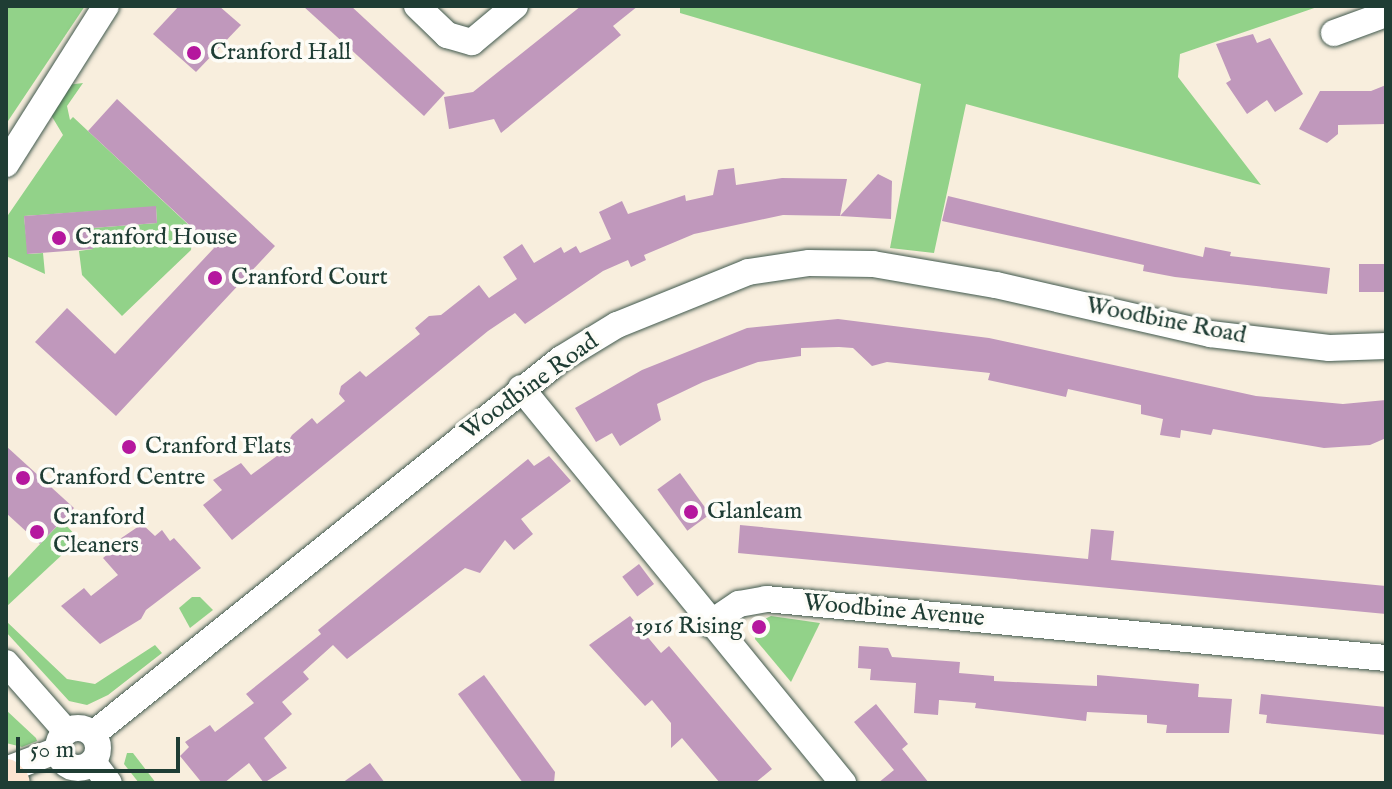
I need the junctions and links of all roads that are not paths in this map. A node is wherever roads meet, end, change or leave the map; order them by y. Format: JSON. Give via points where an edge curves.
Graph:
{"nodes":[{"id":1,"x":106,"y":6,"type":"edge"},
{"id":2,"x":417,"y":6,"type":"edge"},
{"id":3,"x":515,"y":6,"type":"edge"},
{"id":4,"x":1386,"y":14,"type":"edge"},
{"id":5,"x":1334,"y":33,"type":"dead end"},
{"id":6,"x":6,"y":164,"type":"edge"},
{"id":7,"x":1386,"y":346,"type":"edge"},
{"id":8,"x":521,"y":388,"type":"junction"},
{"id":9,"x":709,"y":624,"type":"junction"},
{"id":10,"x":1386,"y":658,"type":"edge"},
{"id":11,"x":6,"y":663,"type":"edge"},
{"id":12,"x":93,"y":734,"type":"junction"},
{"id":13,"x":62,"y":740,"type":"junction"},
{"id":14,"x":93,"y":762,"type":"junction"},
{"id":15,"x":6,"y":770,"type":"edge"},
{"id":16,"x":6,"y":777,"type":"edge"},
{"id":17,"x":12,"y":783,"type":"edge"},
{"id":18,"x":109,"y":783,"type":"edge"},
{"id":19,"x":843,"y":783,"type":"edge"}],
"edges":[{"from":1,"to":6,"type":"street"},
{"from":2,"to":3,"type":"street","via":[[447,35],[472,42]]},
{"from":4,"to":5,"type":"street"},
{"from":7,"to":8,"type":"street","name":"Woodbine Road","via":[[1329,348],[1210,334],[996,285],[873,264],[809,263],[748,272],[689,293],[617,325]]},
{"from":8,"to":9,"type":"street"},
{"from":8,"to":12,"type":"street","name":"Woodbine Road"},
{"from":9,"to":10,"type":"street","name":"Woodbine Avenue","via":[[739,604],[766,599]]},
{"from":9,"to":19,"type":"street"},
{"from":11,"to":13,"type":"street"},
{"from":12,"to":13,"type":"street","via":[[77,727]]},
{"from":12,"to":14,"type":"street","via":[[98,745]]},
{"from":13,"to":14,"type":"street","via":[[68,766],[81,768]]},
{"from":13,"to":15,"type":"street"},
{"from":14,"to":18,"type":"street"},
{"from":16,"to":17,"type":"main road"}]}
